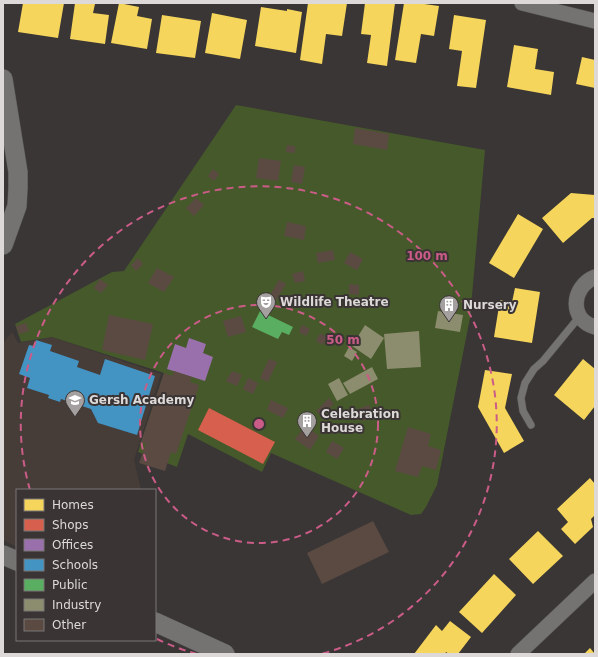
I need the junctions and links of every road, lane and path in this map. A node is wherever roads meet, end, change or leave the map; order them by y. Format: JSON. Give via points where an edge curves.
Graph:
{"nodes":[{"id":1,"x":522,"y":3,"type":"edge"},
{"id":2,"x":595,"y":21,"type":"edge"},
{"id":3,"x":3,"y":79,"type":"edge"},
{"id":4,"x":3,"y":245,"type":"edge"},
{"id":5,"x":595,"y":277,"type":"edge"},
{"id":6,"x":580,"y":316,"type":"junction"},
{"id":7,"x":595,"y":327,"type":"edge"},
{"id":8,"x":531,"y":425,"type":"dead end"},
{"id":9,"x":3,"y":555,"type":"edge"},
{"id":10,"x":16,"y":561,"type":"edge"},
{"id":11,"x":595,"y":581,"type":"edge"},
{"id":12,"x":156,"y":622,"type":"edge"},
{"id":13,"x":225,"y":654,"type":"edge"},
{"id":14,"x":518,"y":654,"type":"edge"}],
"edges":[{"from":1,"to":2,"type":"street"},
{"from":3,"to":4,"type":"street","via":[[18,172],[18,188],[16,206]]},
{"from":5,"to":6,"type":"street","via":[[582,285],[578,292],[576,304]]},
{"from":6,"to":7,"type":"street"},
{"from":6,"to":8,"type":"lane","via":[[525,383],[521,398],[523,411]]},
{"from":9,"to":10,"type":"street"},
{"from":11,"to":14,"type":"street"},
{"from":12,"to":13,"type":"street"}]}
